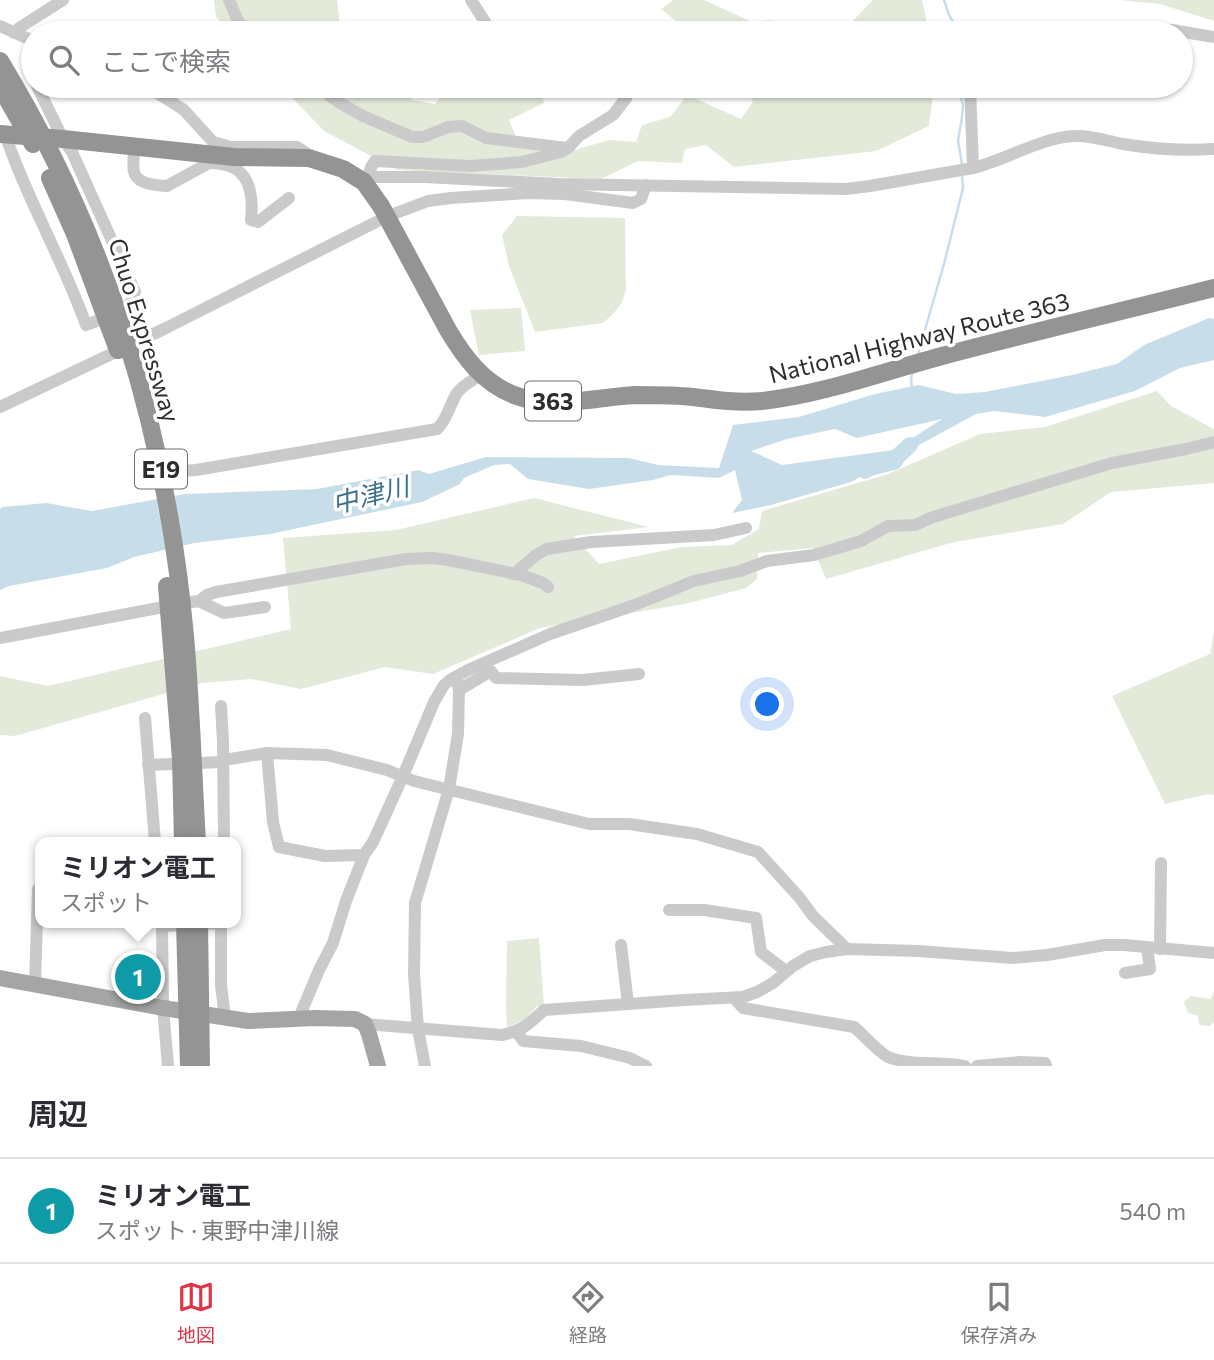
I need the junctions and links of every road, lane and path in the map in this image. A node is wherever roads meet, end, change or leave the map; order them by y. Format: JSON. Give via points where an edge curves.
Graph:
{"nodes":[{"id":1,"x":64,"y":0,"type":"edge"},
{"id":2,"x":229,"y":0,"type":"edge"},
{"id":3,"x":471,"y":0,"type":"edge"},
{"id":4,"x":30,"y":21,"type":"edge"},
{"id":5,"x":238,"y":21,"type":"edge"},
{"id":6,"x":484,"y":21,"type":"edge"},
{"id":7,"x":0,"y":26,"type":"edge"},
{"id":8,"x":21,"y":27,"type":"edge"},
{"id":9,"x":14,"y":33,"type":"junction"},
{"id":10,"x":1193,"y":34,"type":"edge"},
{"id":11,"x":21,"y":36,"type":"edge"},
{"id":12,"x":1214,"y":37,"type":"edge"},
{"id":13,"x":0,"y":61,"type":"edge"},
{"id":14,"x":0,"y":86,"type":"edge"},
{"id":15,"x":43,"y":98,"type":"edge"},
{"id":16,"x":165,"y":98,"type":"edge"},
{"id":17,"x":333,"y":98,"type":"edge"},
{"id":18,"x":626,"y":98,"type":"edge"},
{"id":19,"x":970,"y":98,"type":"edge"},
{"id":20,"x":28,"y":122,"type":"junction"},
{"id":21,"x":2,"y":134,"type":"edge"},
{"id":22,"x":63,"y":139,"type":"junction"},
{"id":23,"x":134,"y":147,"type":"junction"},
{"id":24,"x":568,"y":148,"type":"junction"},
{"id":25,"x":1214,"y":149,"type":"edge"},
{"id":26,"x":309,"y":158,"type":"junction"},
{"id":27,"x":215,"y":159,"type":"junction"},
{"id":28,"x":973,"y":168,"type":"junction"},
{"id":29,"x":366,"y":180,"type":"junction"},
{"id":30,"x":646,"y":185,"type":"junction"},
{"id":31,"x":289,"y":198,"type":"dead end"},
{"id":32,"x":396,"y":213,"type":"dead end"},
{"id":33,"x":380,"y":220,"type":"dead end"},
{"id":34,"x":1214,"y":288,"type":"edge"},
{"id":35,"x":480,"y":374,"type":"junction"},
{"id":36,"x":0,"y":407,"type":"edge"},
{"id":37,"x":1214,"y":442,"type":"edge"},
{"id":38,"x":167,"y":472,"type":"dead end"},
{"id":39,"x":746,"y":528,"type":"dead end"},
{"id":40,"x":514,"y":574,"type":"junction"},
{"id":41,"x":548,"y":587,"type":"dead end"},
{"id":42,"x":198,"y":601,"type":"junction"},
{"id":43,"x":265,"y":607,"type":"dead end"},
{"id":44,"x":178,"y":637,"type":"junction"},
{"id":45,"x":0,"y":638,"type":"edge"},
{"id":46,"x":639,"y":674,"type":"dead end"},
{"id":47,"x":456,"y":677,"type":"junction"},
{"id":48,"x":459,"y":690,"type":"junction"},
{"id":49,"x":221,"y":706,"type":"dead end"},
{"id":50,"x":145,"y":718,"type":"dead end"},
{"id":51,"x":267,"y":753,"type":"junction"},
{"id":52,"x":223,"y":761,"type":"junction"},
{"id":53,"x":148,"y":765,"type":"junction"},
{"id":54,"x":403,"y":776,"type":"junction"},
{"id":55,"x":449,"y":789,"type":"junction"},
{"id":56,"x":155,"y":837,"type":"edge"},
{"id":57,"x":183,"y":837,"type":"edge"},
{"id":58,"x":197,"y":837,"type":"edge"},
{"id":59,"x":224,"y":837,"type":"edge"},
{"id":60,"x":364,"y":855,"type":"junction"},
{"id":61,"x":1161,"y":863,"type":"dead end"},
{"id":62,"x":669,"y":910,"type":"dead end"},
{"id":63,"x":37,"y":928,"type":"edge"},
{"id":64,"x":162,"y":928,"type":"edge"},
{"id":65,"x":185,"y":928,"type":"edge"},
{"id":66,"x":199,"y":928,"type":"edge"},
{"id":67,"x":221,"y":928,"type":"edge"},
{"id":68,"x":621,"y":945,"type":"dead end"},
{"id":69,"x":1154,"y":948,"type":"junction"},
{"id":70,"x":847,"y":949,"type":"junction"},
{"id":71,"x":1214,"y":953,"type":"edge"},
{"id":72,"x":786,"y":971,"type":"junction"},
{"id":73,"x":1125,"y":973,"type":"dead end"},
{"id":74,"x":0,"y":978,"type":"edge"},
{"id":75,"x":35,"y":984,"type":"junction"},
{"id":76,"x":734,"y":998,"type":"junction"},
{"id":77,"x":628,"y":1004,"type":"junction"},
{"id":78,"x":166,"y":1009,"type":"junction"},
{"id":79,"x":221,"y":1017,"type":"junction"},
{"id":80,"x":298,"y":1020,"type":"junction"},
{"id":81,"x":365,"y":1024,"type":"junction"},
{"id":82,"x":418,"y":1029,"type":"junction"},
{"id":83,"x":517,"y":1032,"type":"junction"},
{"id":84,"x":168,"y":1066,"type":"edge"},
{"id":85,"x":189,"y":1066,"type":"edge"},
{"id":86,"x":201,"y":1066,"type":"edge"},
{"id":87,"x":378,"y":1066,"type":"edge"},
{"id":88,"x":425,"y":1066,"type":"edge"},
{"id":89,"x":646,"y":1066,"type":"edge"},
{"id":90,"x":965,"y":1066,"type":"edge"},
{"id":91,"x":977,"y":1066,"type":"edge"},
{"id":92,"x":1046,"y":1066,"type":"edge"}],
"edges":[{"from":1,"to":4,"type":"street"},
{"from":2,"to":5,"type":"street"},
{"from":3,"to":6,"type":"street"},
{"from":7,"to":9,"type":"street"},
{"from":8,"to":9,"type":"street"},
{"from":9,"to":11,"type":"street"},
{"from":10,"to":12,"type":"street"},
{"from":13,"to":20,"type":"highway","name":"Chuo Expressway","number":"E19"},
{"from":14,"to":20,"type":"highway","name":"Chuo Expressway","number":"E19"},
{"from":15,"to":22,"type":"street"},
{"from":16,"to":26,"type":"street","via":[[184,110],[213,142],[231,147],[297,147]]},
{"from":17,"to":24,"type":"street","via":[[412,137],[462,126],[486,138]]},
{"from":18,"to":24,"type":"street","via":[[613,115],[579,135]]},
{"from":19,"to":28,"type":"street"},
{"from":20,"to":44,"type":"highway","name":"Chuo Expressway","number":"E19","via":[[111,310],[150,469]]},
{"from":21,"to":22,"type":"highway","name":"National Highway Route 363","number":"363"},
{"from":21,"to":22,"type":"street","via":[[86,325],[126,308],[135,292]]},
{"from":22,"to":23,"type":"highway","name":"National Highway Route 363","number":"363"},
{"from":23,"to":27,"type":"highway","name":"National Highway Route 363","number":"363"},
{"from":23,"to":27,"type":"street","via":[[135,177],[161,186]]},
{"from":24,"to":29,"type":"street","via":[[533,160],[470,166],[375,161]]},
{"from":25,"to":28,"type":"street","via":[[1168,149],[1077,136],[1057,138]]},
{"from":26,"to":27,"type":"highway","name":"National Highway Route 363","number":"363"},
{"from":26,"to":29,"type":"highway","name":"National Highway Route 363","number":"363"},
{"from":27,"to":31,"type":"street","via":[[244,176],[253,206],[251,220],[258,222]]},
{"from":28,"to":30,"type":"street","via":[[846,189]]},
{"from":29,"to":30,"type":"street","via":[[425,177]]},
{"from":29,"to":35,"type":"highway","name":"National Highway Route 363","number":"363","via":[[459,350]]},
{"from":30,"to":32,"type":"street","via":[[641,199],[633,203],[528,193],[428,201]]},
{"from":33,"to":36,"type":"street"},
{"from":34,"to":35,"type":"highway","name":"National Highway Route 363","number":"363","via":[[804,394],[761,401],[666,394],[541,401],[514,395]]},
{"from":35,"to":38,"type":"street","via":[[460,389],[437,429]]},
{"from":37,"to":47,"type":"street","via":[[1112,463],[915,525],[888,526],[826,552],[767,561],[694,581],[550,634]]},
{"from":39,"to":40,"type":"street","via":[[714,535],[547,549]]},
{"from":40,"to":41,"type":"street"},
{"from":40,"to":42,"type":"street","via":[[447,560],[406,559],[216,592]]},
{"from":42,"to":43,"type":"street","via":[[224,613]]},
{"from":42,"to":45,"type":"street"},
{"from":44,"to":57,"type":"highway","name":"Chuo Expressway","number":"E19"},
{"from":44,"to":58,"type":"highway","name":"Chuo Expressway","number":"E19"},
{"from":46,"to":48,"type":"street","via":[[583,680],[496,678],[491,671]]},
{"from":47,"to":48,"type":"street"},
{"from":47,"to":54,"type":"street","via":[[433,702]]},
{"from":48,"to":55,"type":"street"},
{"from":49,"to":52,"type":"street"},
{"from":50,"to":53,"type":"street"},
{"from":51,"to":52,"type":"street"},
{"from":51,"to":54,"type":"street","via":[[327,755]]},
{"from":51,"to":60,"type":"street","via":[[279,847],[325,856]]},
{"from":52,"to":53,"type":"street"},
{"from":52,"to":59,"type":"street"},
{"from":53,"to":56,"type":"street"},
{"from":54,"to":55,"type":"street"},
{"from":54,"to":60,"type":"street"},
{"from":55,"to":70,"type":"street","via":[[589,824],[629,824],[697,834],[758,852]]},
{"from":55,"to":82,"type":"street","via":[[415,903]]},
{"from":60,"to":80,"type":"street"},
{"from":61,"to":69,"type":"street"},
{"from":62,"to":72,"type":"street","via":[[756,918],[761,953]]},
{"from":63,"to":75,"type":"street"},
{"from":64,"to":78,"type":"street"},
{"from":65,"to":85,"type":"highway"},
{"from":66,"to":86,"type":"highway"},
{"from":67,"to":79,"type":"street"},
{"from":68,"to":77,"type":"street"},
{"from":69,"to":70,"type":"street","via":[[1105,945],[1013,958]]},
{"from":69,"to":71,"type":"street"},
{"from":69,"to":73,"type":"street","via":[[1150,970]]},
{"from":70,"to":72,"type":"street","via":[[810,956]]},
{"from":72,"to":76,"type":"street","via":[[757,992]]},
{"from":74,"to":75,"type":"main road"},
{"from":75,"to":78,"type":"main road"},
{"from":76,"to":77,"type":"street"},
{"from":76,"to":90,"type":"street","via":[[743,1008],[854,1027],[878,1050],[905,1063]]},
{"from":77,"to":83,"type":"street","via":[[544,1010]]},
{"from":78,"to":79,"type":"main road"},
{"from":78,"to":84,"type":"street"},
{"from":79,"to":80,"type":"main road"},
{"from":80,"to":81,"type":"main road","via":[[355,1019]]},
{"from":81,"to":82,"type":"street"},
{"from":81,"to":87,"type":"main road"},
{"from":82,"to":83,"type":"street"},
{"from":82,"to":88,"type":"street"},
{"from":83,"to":89,"type":"street","via":[[523,1041],[581,1046]]},
{"from":91,"to":92,"type":"street","via":[[1020,1062]]}]}
